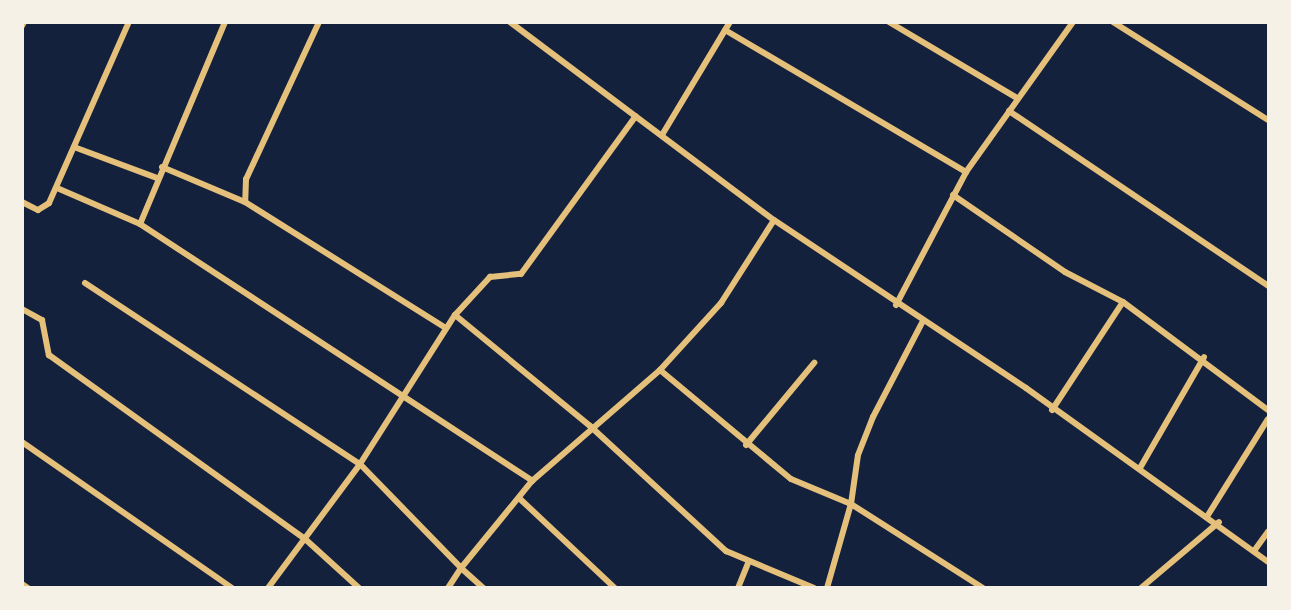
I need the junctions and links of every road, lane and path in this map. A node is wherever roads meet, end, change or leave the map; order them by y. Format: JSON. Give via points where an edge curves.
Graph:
{"nodes":[{"id":1,"x":129,"y":22,"type":"edge"},
{"id":2,"x":225,"y":22,"type":"edge"},
{"id":3,"x":319,"y":22,"type":"edge"},
{"id":4,"x":510,"y":22,"type":"edge"},
{"id":5,"x":730,"y":22,"type":"edge"},
{"id":6,"x":889,"y":22,"type":"edge"},
{"id":7,"x":1073,"y":22,"type":"edge"},
{"id":8,"x":1113,"y":22,"type":"edge"},
{"id":9,"x":725,"y":30,"type":"junction"},
{"id":10,"x":1017,"y":98,"type":"junction"},
{"id":11,"x":1009,"y":111,"type":"junction"},
{"id":12,"x":636,"y":116,"type":"junction"},
{"id":13,"x":1269,"y":120,"type":"edge"},
{"id":14,"x":662,"y":135,"type":"junction"},
{"id":15,"x":74,"y":147,"type":"junction"},
{"id":16,"x":162,"y":167,"type":"junction"},
{"id":17,"x":966,"y":172,"type":"junction"},
{"id":18,"x":157,"y":178,"type":"junction"},
{"id":19,"x":57,"y":188,"type":"junction"},
{"id":20,"x":953,"y":195,"type":"junction"},
{"id":21,"x":22,"y":201,"type":"edge"},
{"id":22,"x":246,"y":202,"type":"junction"},
{"id":23,"x":774,"y":220,"type":"junction"},
{"id":24,"x":140,"y":224,"type":"junction"},
{"id":25,"x":85,"y":283,"type":"dead end"},
{"id":26,"x":1269,"y":286,"type":"edge"},
{"id":27,"x":1123,"y":302,"type":"junction"},
{"id":28,"x":896,"y":305,"type":"junction"},
{"id":29,"x":22,"y":309,"type":"edge"},
{"id":30,"x":455,"y":315,"type":"junction"},
{"id":31,"x":922,"y":323,"type":"junction"},
{"id":32,"x":446,"y":328,"type":"junction"},
{"id":33,"x":1204,"y":357,"type":"junction"},
{"id":34,"x":814,"y":363,"type":"dead end"},
{"id":35,"x":660,"y":370,"type":"junction"},
{"id":36,"x":403,"y":395,"type":"junction"},
{"id":37,"x":1052,"y":410,"type":"junction"},
{"id":38,"x":1269,"y":410,"type":"edge"},
{"id":39,"x":1269,"y":419,"type":"edge"},
{"id":40,"x":590,"y":426,"type":"junction"},
{"id":41,"x":22,"y":442,"type":"edge"},
{"id":42,"x":746,"y":445,"type":"junction"},
{"id":43,"x":360,"y":464,"type":"junction"},
{"id":44,"x":1140,"y":468,"type":"junction"},
{"id":45,"x":532,"y":481,"type":"junction"},
{"id":46,"x":519,"y":498,"type":"junction"},
{"id":47,"x":851,"y":504,"type":"junction"},
{"id":48,"x":1208,"y":515,"type":"junction"},
{"id":49,"x":1220,"y":522,"type":"junction"},
{"id":50,"x":1269,"y":532,"type":"edge"},
{"id":51,"x":304,"y":538,"type":"junction"},
{"id":52,"x":1254,"y":551,"type":"junction"},
{"id":53,"x":749,"y":561,"type":"junction"},
{"id":54,"x":1269,"y":562,"type":"edge"},
{"id":55,"x":461,"y":568,"type":"junction"},
{"id":56,"x":22,"y":584,"type":"edge"},
{"id":57,"x":28,"y":588,"type":"edge"},
{"id":58,"x":232,"y":588,"type":"edge"},
{"id":59,"x":268,"y":588,"type":"edge"},
{"id":60,"x":358,"y":588,"type":"edge"},
{"id":61,"x":448,"y":588,"type":"edge"},
{"id":62,"x":483,"y":588,"type":"edge"},
{"id":63,"x":615,"y":588,"type":"edge"},
{"id":64,"x":738,"y":588,"type":"edge"},
{"id":65,"x":814,"y":588,"type":"edge"},
{"id":66,"x":827,"y":588,"type":"edge"},
{"id":67,"x":983,"y":588,"type":"edge"},
{"id":68,"x":1141,"y":588,"type":"edge"}],
"edges":[{"from":1,"to":15,"type":"street"},
{"from":2,"to":16,"type":"street"},
{"from":3,"to":22,"type":"street","via":[[246,179]]},
{"from":4,"to":12,"type":"street"},
{"from":5,"to":9,"type":"street"},
{"from":6,"to":10,"type":"street"},
{"from":7,"to":10,"type":"street"},
{"from":8,"to":13,"type":"street"},
{"from":9,"to":14,"type":"street"},
{"from":9,"to":17,"type":"street"},
{"from":10,"to":11,"type":"street"},
{"from":11,"to":17,"type":"street"},
{"from":11,"to":26,"type":"street"},
{"from":12,"to":14,"type":"street"},
{"from":12,"to":30,"type":"street","via":[[521,274],[490,277]]},
{"from":14,"to":23,"type":"street"},
{"from":15,"to":18,"type":"street"},
{"from":15,"to":19,"type":"street"},
{"from":16,"to":18,"type":"street"},
{"from":16,"to":22,"type":"street"},
{"from":17,"to":20,"type":"street"},
{"from":18,"to":24,"type":"street"},
{"from":19,"to":21,"type":"street","via":[[43,208]]},
{"from":19,"to":24,"type":"street"},
{"from":20,"to":27,"type":"street","via":[[1065,272]]},
{"from":20,"to":28,"type":"street"},
{"from":22,"to":32,"type":"street"},
{"from":23,"to":28,"type":"street"},
{"from":23,"to":35,"type":"street","via":[[721,303]]},
{"from":24,"to":36,"type":"street"},
{"from":25,"to":43,"type":"street"},
{"from":27,"to":33,"type":"street"},
{"from":27,"to":37,"type":"street"},
{"from":28,"to":31,"type":"street"},
{"from":29,"to":51,"type":"street","via":[[42,320],[49,355]]},
{"from":30,"to":32,"type":"street"},
{"from":30,"to":40,"type":"street"},
{"from":31,"to":37,"type":"street"},
{"from":31,"to":47,"type":"street","via":[[873,417],[858,456]]},
{"from":32,"to":36,"type":"street"},
{"from":33,"to":38,"type":"street"},
{"from":33,"to":44,"type":"street"},
{"from":34,"to":42,"type":"street"},
{"from":35,"to":40,"type":"street"},
{"from":35,"to":42,"type":"street"},
{"from":36,"to":43,"type":"street"},
{"from":36,"to":45,"type":"street"},
{"from":37,"to":44,"type":"street"},
{"from":39,"to":48,"type":"street"},
{"from":40,"to":45,"type":"street"},
{"from":40,"to":53,"type":"street","via":[[726,551]]},
{"from":41,"to":58,"type":"street"},
{"from":42,"to":47,"type":"street","via":[[791,479]]},
{"from":43,"to":51,"type":"street"},
{"from":43,"to":55,"type":"street"},
{"from":44,"to":48,"type":"street"},
{"from":45,"to":46,"type":"street"},
{"from":46,"to":55,"type":"street"},
{"from":46,"to":63,"type":"street"},
{"from":47,"to":66,"type":"street"},
{"from":47,"to":67,"type":"street"},
{"from":48,"to":49,"type":"street"},
{"from":49,"to":52,"type":"street"},
{"from":49,"to":68,"type":"street"},
{"from":50,"to":52,"type":"street"},
{"from":51,"to":59,"type":"street"},
{"from":51,"to":60,"type":"street"},
{"from":52,"to":54,"type":"street"},
{"from":53,"to":64,"type":"street"},
{"from":53,"to":65,"type":"street"},
{"from":55,"to":61,"type":"street"},
{"from":55,"to":62,"type":"street"},
{"from":56,"to":57,"type":"street"}]}
